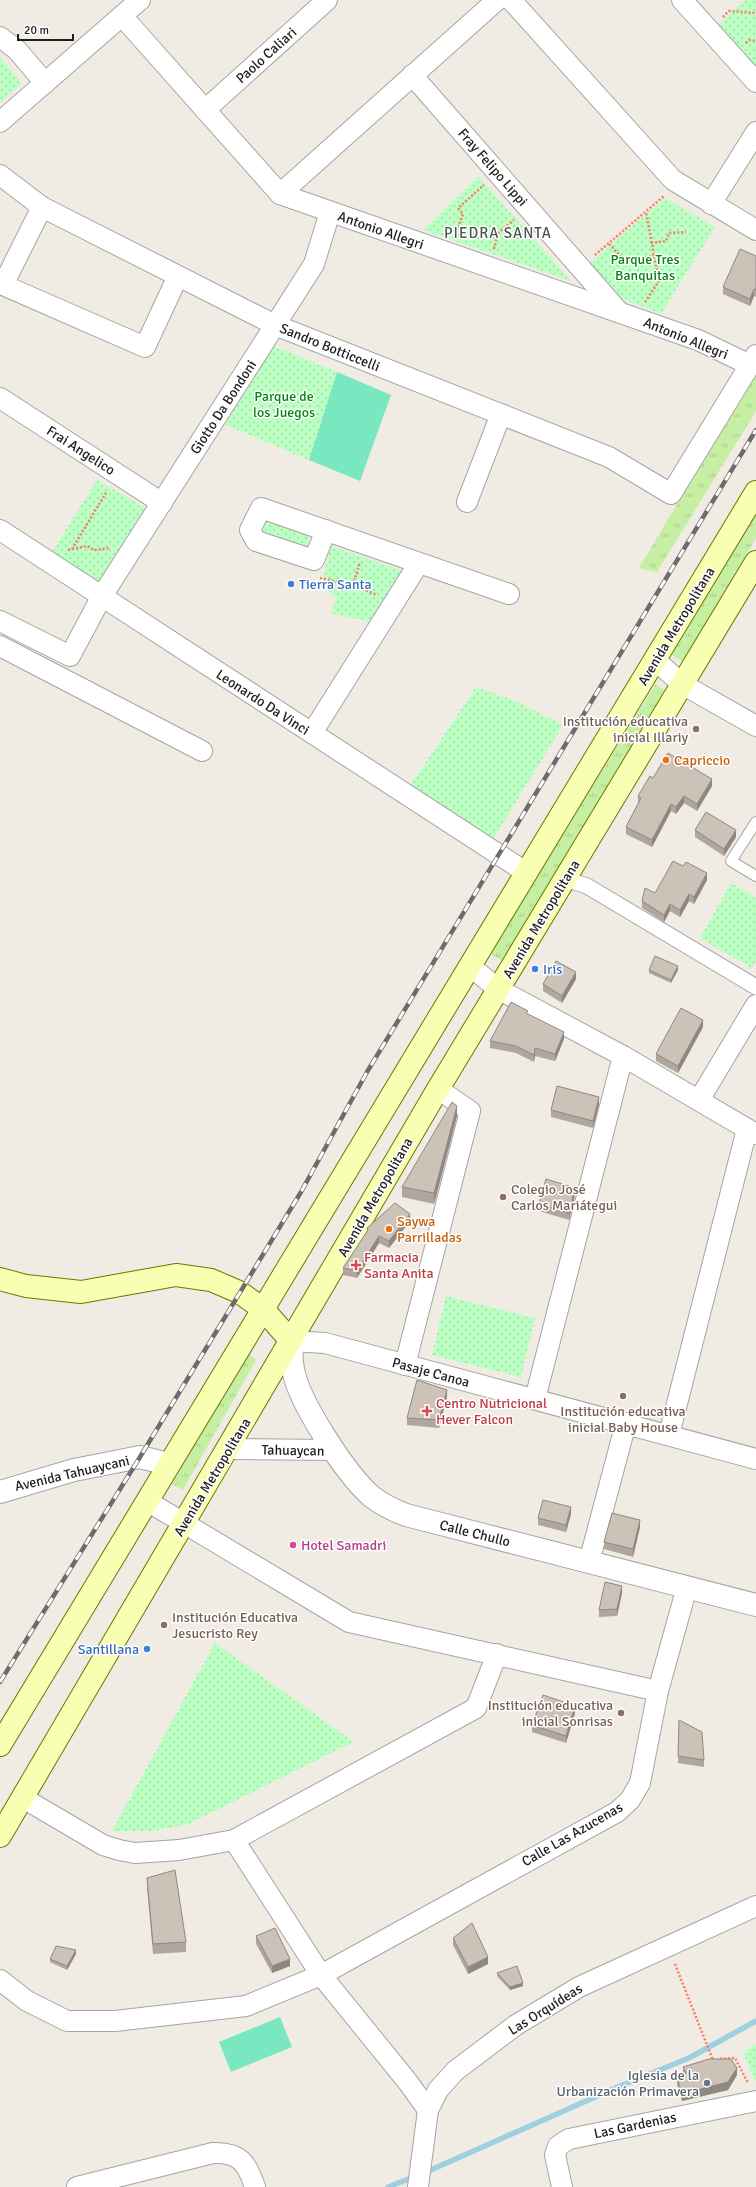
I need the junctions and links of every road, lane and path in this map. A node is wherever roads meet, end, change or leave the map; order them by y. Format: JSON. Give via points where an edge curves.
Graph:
{"nodes":[{"id":1,"x":140,"y":0,"type":"edge"},
{"id":2,"x":327,"y":0,"type":"edge"},
{"id":3,"x":497,"y":0,"type":"edge"},
{"id":4,"x":511,"y":0,"type":"edge"},
{"id":5,"x":682,"y":0,"type":"edge"},
{"id":6,"x":122,"y":16,"type":"junction"},
{"id":7,"x":0,"y":37,"type":"edge"},
{"id":8,"x":412,"y":75,"type":"junction"},
{"id":9,"x":756,"y":82,"type":"edge"},
{"id":10,"x":45,"y":83,"type":"junction"},
{"id":11,"x":205,"y":110,"type":"junction"},
{"id":12,"x":0,"y":122,"type":"edge"},
{"id":13,"x":756,"y":132,"type":"edge"},
{"id":14,"x":0,"y":175,"type":"edge"},
{"id":15,"x":489,"y":180,"type":"dead end"},
{"id":16,"x":668,"y":192,"type":"dead end"},
{"id":17,"x":280,"y":194,"type":"junction"},
{"id":18,"x":711,"y":204,"type":"junction"},
{"id":19,"x":42,"y":207,"type":"junction"},
{"id":20,"x":330,"y":212,"type":"junction"},
{"id":21,"x":646,"y":212,"type":"junction"},
{"id":22,"x":515,"y":219,"type":"dead end"},
{"id":23,"x":756,"y":230,"type":"edge"},
{"id":24,"x":686,"y":232,"type":"dead end"},
{"id":25,"x":452,"y":242,"type":"dead end"},
{"id":26,"x":651,"y":243,"type":"junction"},
{"id":27,"x":608,"y":244,"type":"junction"},
{"id":28,"x":492,"y":255,"type":"dead end"},
{"id":29,"x":654,"y":255,"type":"junction"},
{"id":30,"x":580,"y":267,"type":"junction"},
{"id":31,"x":178,"y":276,"type":"junction"},
{"id":32,"x":643,"y":306,"type":"dead end"},
{"id":33,"x":620,"y":313,"type":"junction"},
{"id":34,"x":275,"y":325,"type":"junction"},
{"id":35,"x":753,"y":360,"type":"edge"},
{"id":36,"x":0,"y":398,"type":"edge"},
{"id":37,"x":501,"y":414,"type":"junction"},
{"id":38,"x":111,"y":485,"type":"dead end"},
{"id":39,"x":756,"y":492,"type":"edge"},
{"id":40,"x":467,"y":502,"type":"dead end"},
{"id":41,"x":162,"y":503,"type":"junction"},
{"id":42,"x":0,"y":530,"type":"edge"},
{"id":43,"x":326,"y":530,"type":"dead end"},
{"id":44,"x":72,"y":549,"type":"junction"},
{"id":45,"x":116,"y":550,"type":"dead end"},
{"id":46,"x":65,"y":551,"type":"dead end"},
{"id":47,"x":362,"y":556,"type":"dead end"},
{"id":48,"x":756,"y":562,"type":"edge"},
{"id":49,"x":419,"y":563,"type":"junction"},
{"id":50,"x":319,"y":578,"type":"dead end"},
{"id":51,"x":353,"y":585,"type":"junction"},
{"id":52,"x":509,"y":594,"type":"dead end"},
{"id":53,"x":378,"y":595,"type":"dead end"},
{"id":54,"x":102,"y":596,"type":"junction"},
{"id":55,"x":0,"y":621,"type":"edge"},
{"id":56,"x":0,"y":646,"type":"edge"},
{"id":57,"x":655,"y":660,"type":"junction"},
{"id":58,"x":682,"y":684,"type":"junction"},
{"id":59,"x":756,"y":726,"type":"edge"},
{"id":60,"x":312,"y":733,"type":"junction"},
{"id":61,"x":202,"y":751,"type":"dead end"},
{"id":62,"x":756,"y":822,"type":"edge"},
{"id":63,"x":527,"y":873,"type":"junction"},
{"id":64,"x":756,"y":876,"type":"edge"},
{"id":65,"x":565,"y":879,"type":"junction"},
{"id":66,"x":470,"y":966,"type":"junction"},
{"id":67,"x":756,"y":987,"type":"edge"},
{"id":68,"x":498,"y":989,"type":"junction"},
{"id":69,"x":756,"y":1005,"type":"edge"},
{"id":70,"x":623,"y":1056,"type":"junction"},
{"id":71,"x":438,"y":1089,"type":"junction"},
{"id":72,"x":699,"y":1100,"type":"junction"},
{"id":73,"x":751,"y":1131,"type":"edge"},
{"id":74,"x":0,"y":1279,"type":"edge"},
{"id":75,"x":263,"y":1309,"type":"junction"},
{"id":76,"x":291,"y":1341,"type":"junction"},
{"id":77,"x":405,"y":1365,"type":"junction"},
{"id":78,"x":535,"y":1399,"type":"junction"},
{"id":79,"x":626,"y":1423,"type":"junction"},
{"id":80,"x":669,"y":1435,"type":"junction"},
{"id":81,"x":228,"y":1449,"type":"junction"},
{"id":82,"x":334,"y":1450,"type":"junction"},
{"id":83,"x":756,"y":1459,"type":"edge"},
{"id":84,"x":168,"y":1464,"type":"junction"},
{"id":85,"x":0,"y":1492,"type":"edge"},
{"id":86,"x":147,"y":1501,"type":"junction"},
{"id":87,"x":185,"y":1522,"type":"junction"},
{"id":88,"x":589,"y":1562,"type":"junction"},
{"id":89,"x":687,"y":1587,"type":"junction"},
{"id":90,"x":756,"y":1605,"type":"edge"},
{"id":91,"x":497,"y":1654,"type":"junction"},
{"id":92,"x":658,"y":1691,"type":"junction"},
{"id":93,"x":0,"y":1745,"type":"edge"},
{"id":94,"x":23,"y":1798,"type":"junction"},
{"id":95,"x":0,"y":1836,"type":"edge"},
{"id":96,"x":234,"y":1840,"type":"junction"},
{"id":97,"x":756,"y":1906,"type":"edge"},
{"id":98,"x":668,"y":1946,"type":"junction"},
{"id":99,"x":320,"y":1975,"type":"junction"},
{"id":100,"x":0,"y":1980,"type":"edge"},
{"id":101,"x":754,"y":2101,"type":"edge"},
{"id":102,"x":428,"y":2110,"type":"junction"},
{"id":103,"x":77,"y":2187,"type":"edge"},
{"id":104,"x":255,"y":2187,"type":"edge"},
{"id":105,"x":418,"y":2187,"type":"edge"},
{"id":106,"x":562,"y":2187,"type":"edge"}],
"edges":[{"from":1,"to":6,"type":"street"},
{"from":2,"to":11,"type":"street","name":"Paolo Caliari"},
{"from":3,"to":8,"type":"street"},
{"from":4,"to":18,"type":"street","via":[[672,180]]},
{"from":5,"to":9,"type":"street"},
{"from":6,"to":10,"type":"street"},
{"from":6,"to":11,"type":"street","name":"Antonio Allegri"},
{"from":7,"to":10,"type":"street","via":[[17,50]]},
{"from":8,"to":17,"type":"street"},
{"from":8,"to":30,"type":"street","name":"Fray Felipo Lippi"},
{"from":10,"to":12,"type":"street"},
{"from":11,"to":17,"type":"street","name":"Antonio Allegri"},
{"from":13,"to":18,"type":"street"},
{"from":14,"to":19,"type":"street","name":"Sandro Botticcelli"},
{"from":15,"to":25,"type":"path","via":[[458,208],[463,214]]},
{"from":16,"to":21,"type":"path"},
{"from":17,"to":20,"type":"street","name":"Antonio Allegri"},
{"from":18,"to":23,"type":"street"},
{"from":19,"to":31,"type":"street","name":"Sandro Botticcelli"},
{"from":19,"to":31,"type":"street","via":[[3,285],[145,347]]},
{"from":20,"to":33,"type":"street","name":"Antonio Allegri"},
{"from":20,"to":34,"type":"street","name":"Giotto Da Bondoni","via":[[314,264]]},
{"from":21,"to":26,"type":"path"},
{"from":21,"to":27,"type":"path"},
{"from":22,"to":28,"type":"path","via":[[498,233]]},
{"from":24,"to":26,"type":"path","via":[[669,233],[666,241]]},
{"from":26,"to":29,"type":"path"},
{"from":27,"to":29,"type":"path","via":[[626,262]]},
{"from":27,"to":30,"type":"path"},
{"from":29,"to":32,"type":"path","via":[[659,281]]},
{"from":30,"to":33,"type":"street","name":"Fray Felipo Lippi"},
{"from":31,"to":34,"type":"street","name":"Sandro Botticcelli"},
{"from":33,"to":35,"type":"street","name":"Antonio Allegri"},
{"from":34,"to":37,"type":"street","name":"Sandro Botticcelli"},
{"from":34,"to":41,"type":"street","name":"Giotto Da Bondoni"},
{"from":35,"to":37,"type":"street","name":"Sandro Botticcelli","via":[[671,494],[609,458]]},
{"from":36,"to":41,"type":"street","name":"Frai Angelico"},
{"from":37,"to":40,"type":"street"},
{"from":38,"to":44,"type":"path"},
{"from":39,"to":57,"type":"main road","name":"Avenida Metropolitana"},
{"from":41,"to":54,"type":"street","name":"Giotto Da Bondoni"},
{"from":42,"to":54,"type":"street","name":"Leonardo Da Vinci"},
{"from":43,"to":49,"type":"street"},
{"from":44,"to":45,"type":"path","via":[[87,546],[94,550]]},
{"from":44,"to":46,"type":"path"},
{"from":47,"to":51,"type":"path"},
{"from":48,"to":58,"type":"main road","name":"Avenida Metropolitana"},
{"from":49,"to":52,"type":"street"},
{"from":49,"to":60,"type":"street"},
{"from":50,"to":51,"type":"path"},
{"from":51,"to":53,"type":"path"},
{"from":54,"to":55,"type":"street","name":"Giotto Da Bondoni","via":[[70,656]]},
{"from":54,"to":60,"type":"street","name":"Leonardo Da Vinci"},
{"from":56,"to":61,"type":"street"},
{"from":57,"to":58,"type":"street"},
{"from":57,"to":63,"type":"main road","name":"Avenida Metropolitana"},
{"from":58,"to":59,"type":"street"},
{"from":58,"to":65,"type":"main road","name":"Avenida Metropolitana"},
{"from":60,"to":63,"type":"street","name":"Leonardo Da Vinci"},
{"from":62,"to":64,"type":"lane","via":[[731,861]]},
{"from":63,"to":66,"type":"main road","name":"Avenida Metropolitana"},
{"from":65,"to":67,"type":"street","via":[[587,886]]},
{"from":65,"to":68,"type":"main road","name":"Avenida Metropolitana"},
{"from":66,"to":68,"type":"street"},
{"from":66,"to":75,"type":"main road","name":"Avenida Metropolitana"},
{"from":68,"to":70,"type":"street"},
{"from":68,"to":71,"type":"main road","name":"Avenida Metropolitana"},
{"from":69,"to":72,"type":"street"},
{"from":70,"to":72,"type":"street"},
{"from":70,"to":78,"type":"street"},
{"from":71,"to":76,"type":"main road","name":"Avenida Metropolitana"},
{"from":71,"to":77,"type":"street","via":[[470,1111]]},
{"from":72,"to":73,"type":"street"},
{"from":73,"to":80,"type":"street"},
{"from":74,"to":75,"type":"main road","via":[[26,1286],[80,1292],[176,1274],[211,1280],[239,1292]]},
{"from":75,"to":76,"type":"main road"},
{"from":75,"to":84,"type":"main road","name":"Avenida Metropolitana"},
{"from":76,"to":77,"type":"street","name":"Pasaje Canoa","via":[[326,1343]]},
{"from":76,"to":81,"type":"main road","name":"Avenida Metropolitana"},
{"from":76,"to":82,"type":"street","name":"Calle Chullo","via":[[293,1370],[309,1410]]},
{"from":77,"to":78,"type":"street","name":"Pasaje Canoa"},
{"from":78,"to":79,"type":"street","name":"Pasaje Canoa"},
{"from":79,"to":80,"type":"street","name":"Pasaje Canoa"},
{"from":79,"to":88,"type":"street"},
{"from":80,"to":83,"type":"street","name":"Pasaje Canoa"},
{"from":81,"to":82,"type":"street","name":"Tahuaycan"},
{"from":81,"to":87,"type":"main road","name":"Avenida Metropolitana"},
{"from":82,"to":88,"type":"street","name":"Calle Chullo","via":[[370,1495],[387,1508]]},
{"from":84,"to":85,"type":"street","name":"Avenida Tahuaycani","via":[[140,1458],[74,1470]]},
{"from":84,"to":86,"type":"main road","name":"Avenida Metropolitana"},
{"from":86,"to":87,"type":"street"},
{"from":86,"to":93,"type":"main road","name":"Avenida Metropolitana"},
{"from":87,"to":91,"type":"street","via":[[349,1622]]},
{"from":87,"to":94,"type":"main road","name":"Avenida Metropolitana"},
{"from":88,"to":89,"type":"street","name":"Calle Chullo"},
{"from":89,"to":90,"type":"street","name":"Calle Chullo"},
{"from":89,"to":92,"type":"street","name":"Calle Las Azucenas"},
{"from":91,"to":92,"type":"street"},
{"from":91,"to":96,"type":"street","via":[[476,1708]]},
{"from":92,"to":99,"type":"street","name":"Calle Las Azucenas","via":[[640,1783],[630,1800],[617,1812]]},
{"from":94,"to":95,"type":"main road","name":"Avenida Metropolitana"},
{"from":94,"to":96,"type":"street","via":[[103,1845],[119,1850],[179,1850]]},
{"from":96,"to":99,"type":"street"},
{"from":97,"to":98,"type":"street","name":"Las Orquídeas"},
{"from":98,"to":101,"type":"path","via":[[713,2060],[735,2058]]},
{"from":98,"to":102,"type":"street","name":"Las Orquídeas","via":[[578,1987],[516,2025],[455,2071],[438,2090]]},
{"from":99,"to":100,"type":"street","name":"Calle Las Azucenas","via":[[246,2006],[115,2021],[67,2020],[27,2001]]},
{"from":99,"to":102,"type":"street"},
{"from":101,"to":106,"type":"street","name":"Las Gardenias","via":[[569,2139],[558,2146],[555,2155]]},
{"from":102,"to":105,"type":"street","name":"Las Orquídeas"},
{"from":103,"to":104,"type":"street","via":[[213,2152],[236,2156],[249,2169]]}]}
